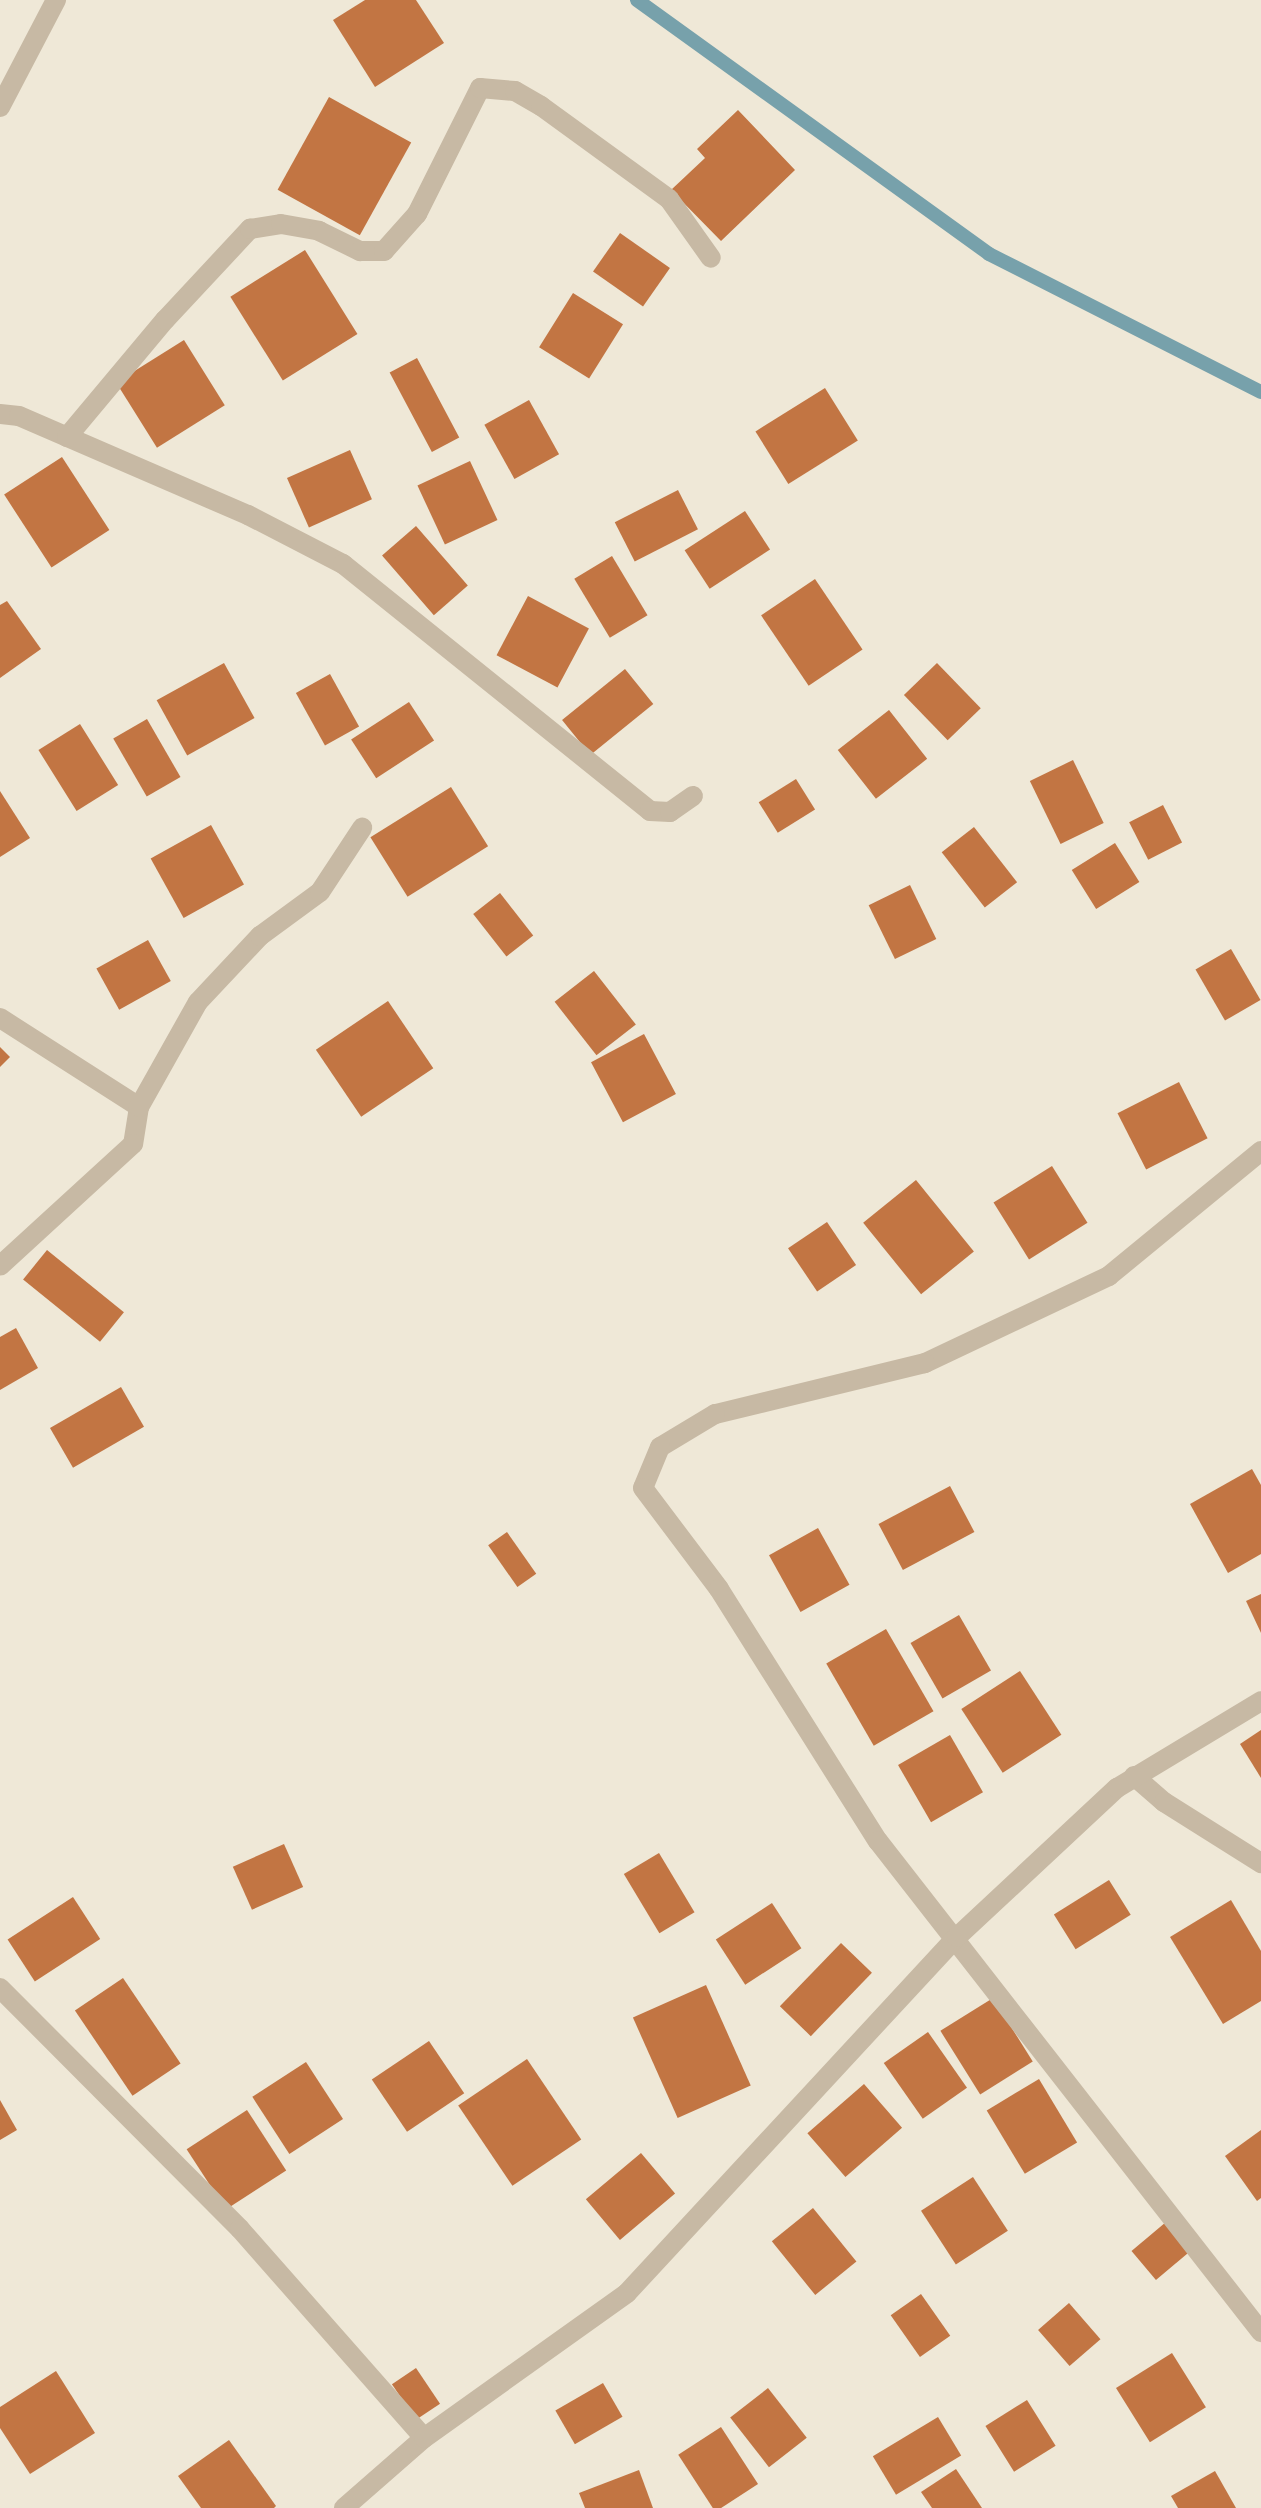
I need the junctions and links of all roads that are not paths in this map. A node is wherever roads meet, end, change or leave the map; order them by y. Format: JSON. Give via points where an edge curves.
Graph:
{"nodes":[{"id":1,"x":56,"y":0,"type":"edge"},
{"id":2,"x":0,"y":107,"type":"edge"},
{"id":3,"x":711,"y":258,"type":"dead end"},
{"id":4,"x":0,"y":414,"type":"edge"},
{"id":5,"x":67,"y":437,"type":"junction"},
{"id":6,"x":693,"y":796,"type":"dead end"},
{"id":7,"x":362,"y":828,"type":"dead end"},
{"id":8,"x":0,"y":1018,"type":"edge"},
{"id":9,"x":139,"y":1107,"type":"junction"},
{"id":10,"x":1261,"y":1151,"type":"edge"},
{"id":11,"x":0,"y":1266,"type":"edge"},
{"id":12,"x":1261,"y":1701,"type":"edge"},
{"id":13,"x":1134,"y":1776,"type":"junction"},
{"id":14,"x":1261,"y":1863,"type":"edge"},
{"id":15,"x":957,"y":1937,"type":"junction"},
{"id":16,"x":0,"y":1988,"type":"edge"},
{"id":17,"x":1261,"y":2332,"type":"edge"},
{"id":18,"x":424,"y":2438,"type":"junction"},
{"id":19,"x":344,"y":2508,"type":"edge"}],
"edges":[{"from":1,"to":2,"type":"street"},
{"from":3,"to":5,"type":"street","via":[[669,199],[541,106],[515,91],[480,88],[417,214],[384,251],[360,251],[319,231],[281,224],[250,229]]},
{"from":4,"to":5,"type":"street","via":[[19,416]]},
{"from":5,"to":6,"type":"street","via":[[248,515],[343,564],[650,811],[670,812]]},
{"from":7,"to":9,"type":"street","via":[[320,892],[260,936],[198,1002]]},
{"from":8,"to":9,"type":"street"},
{"from":9,"to":11,"type":"street","via":[[133,1144]]},
{"from":10,"to":15,"type":"street","via":[[1109,1276],[925,1363],[715,1414],[660,1447],[643,1488],[719,1589],[878,1841]]},
{"from":12,"to":13,"type":"street"},
{"from":13,"to":14,"type":"street","via":[[1164,1802]]},
{"from":13,"to":15,"type":"street"},
{"from":15,"to":17,"type":"street"},
{"from":15,"to":18,"type":"street","via":[[627,2293]]},
{"from":16,"to":18,"type":"street","via":[[240,2229]]},
{"from":18,"to":19,"type":"street"}]}
